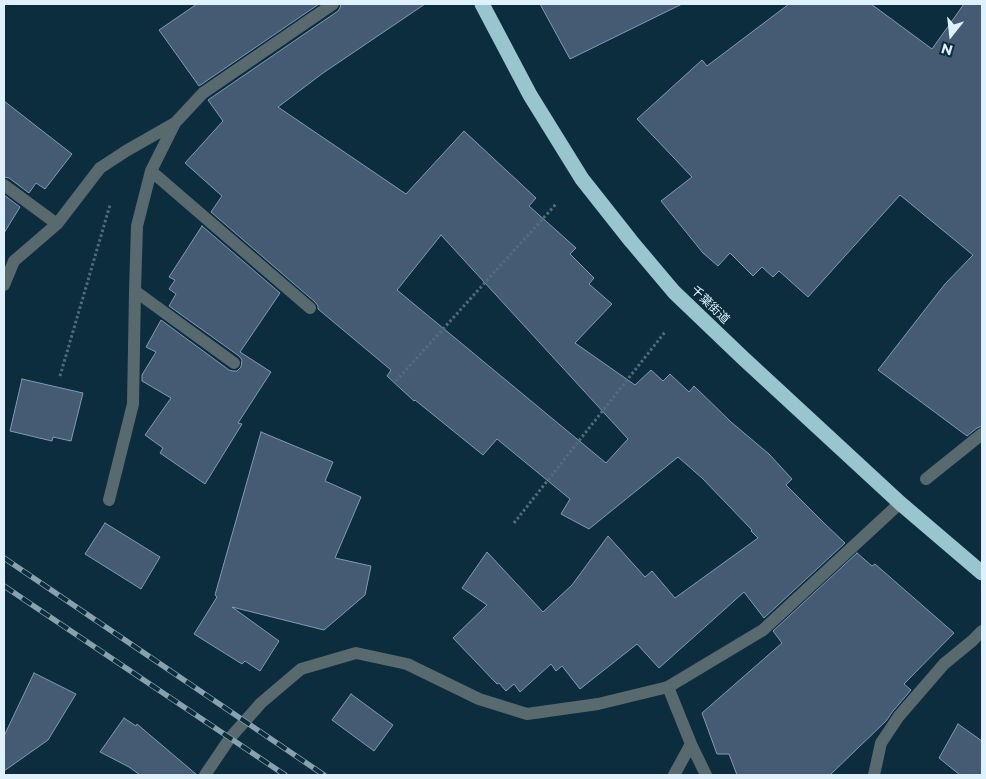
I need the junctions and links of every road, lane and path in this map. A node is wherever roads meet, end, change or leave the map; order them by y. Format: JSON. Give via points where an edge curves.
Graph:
{"nodes":[{"id":1,"x":333,"y":4,"type":"edge"},
{"id":2,"x":482,"y":4,"type":"edge"},
{"id":3,"x":174,"y":123,"type":"junction"},
{"id":4,"x":151,"y":171,"type":"junction"},
{"id":5,"x":4,"y":185,"type":"edge"},
{"id":6,"x":112,"y":198,"type":"dead end"},
{"id":7,"x":557,"y":203,"type":"dead end"},
{"id":8,"x":57,"y":224,"type":"junction"},
{"id":9,"x":4,"y":285,"type":"edge"},
{"id":10,"x":134,"y":291,"type":"junction"},
{"id":11,"x":310,"y":308,"type":"dead end"},
{"id":12,"x":665,"y":332,"type":"dead end"},
{"id":13,"x":234,"y":364,"type":"dead end"},
{"id":14,"x":60,"y":376,"type":"dead end"},
{"id":15,"x":396,"y":381,"type":"dead end"},
{"id":16,"x":982,"y":434,"type":"edge"},
{"id":17,"x":926,"y":479,"type":"dead end"},
{"id":18,"x":109,"y":500,"type":"dead end"},
{"id":19,"x":900,"y":503,"type":"junction"},
{"id":20,"x":514,"y":523,"type":"dead end"},
{"id":21,"x":982,"y":573,"type":"edge"},
{"id":22,"x":982,"y":631,"type":"edge"},
{"id":23,"x":668,"y":687,"type":"junction"},
{"id":24,"x":691,"y":744,"type":"junction"},
{"id":25,"x":205,"y":775,"type":"edge"},
{"id":26,"x":674,"y":775,"type":"edge"},
{"id":27,"x":706,"y":775,"type":"edge"},
{"id":28,"x":874,"y":775,"type":"edge"}],
"edges":[{"from":1,"to":3,"type":"street","via":[[203,93]]},
{"from":2,"to":19,"type":"highway","name":"千葉街道","via":[[530,95],[582,179],[631,241],[674,292]]},
{"from":3,"to":4,"type":"street"},
{"from":3,"to":8,"type":"street","via":[[100,168]]},
{"from":4,"to":10,"type":"street","via":[[137,226]]},
{"from":4,"to":11,"type":"street"},
{"from":5,"to":8,"type":"street"},
{"from":6,"to":14,"type":"path"},
{"from":7,"to":15,"type":"path"},
{"from":8,"to":9,"type":"street","via":[[14,261]]},
{"from":10,"to":13,"type":"street"},
{"from":10,"to":18,"type":"street","via":[[134,404]]},
{"from":12,"to":20,"type":"path"},
{"from":16,"to":17,"type":"street"},
{"from":19,"to":21,"type":"highway","name":"千葉街道"},
{"from":19,"to":23,"type":"street","via":[[763,630]]},
{"from":22,"to":28,"type":"street","via":[[944,664],[899,716],[881,743]]},
{"from":23,"to":24,"type":"street"},
{"from":23,"to":25,"type":"street","via":[[598,704],[527,714],[479,699],[407,664],[356,653],[301,669],[261,703],[230,738]]},
{"from":24,"to":26,"type":"street"},
{"from":24,"to":27,"type":"street"}]}
